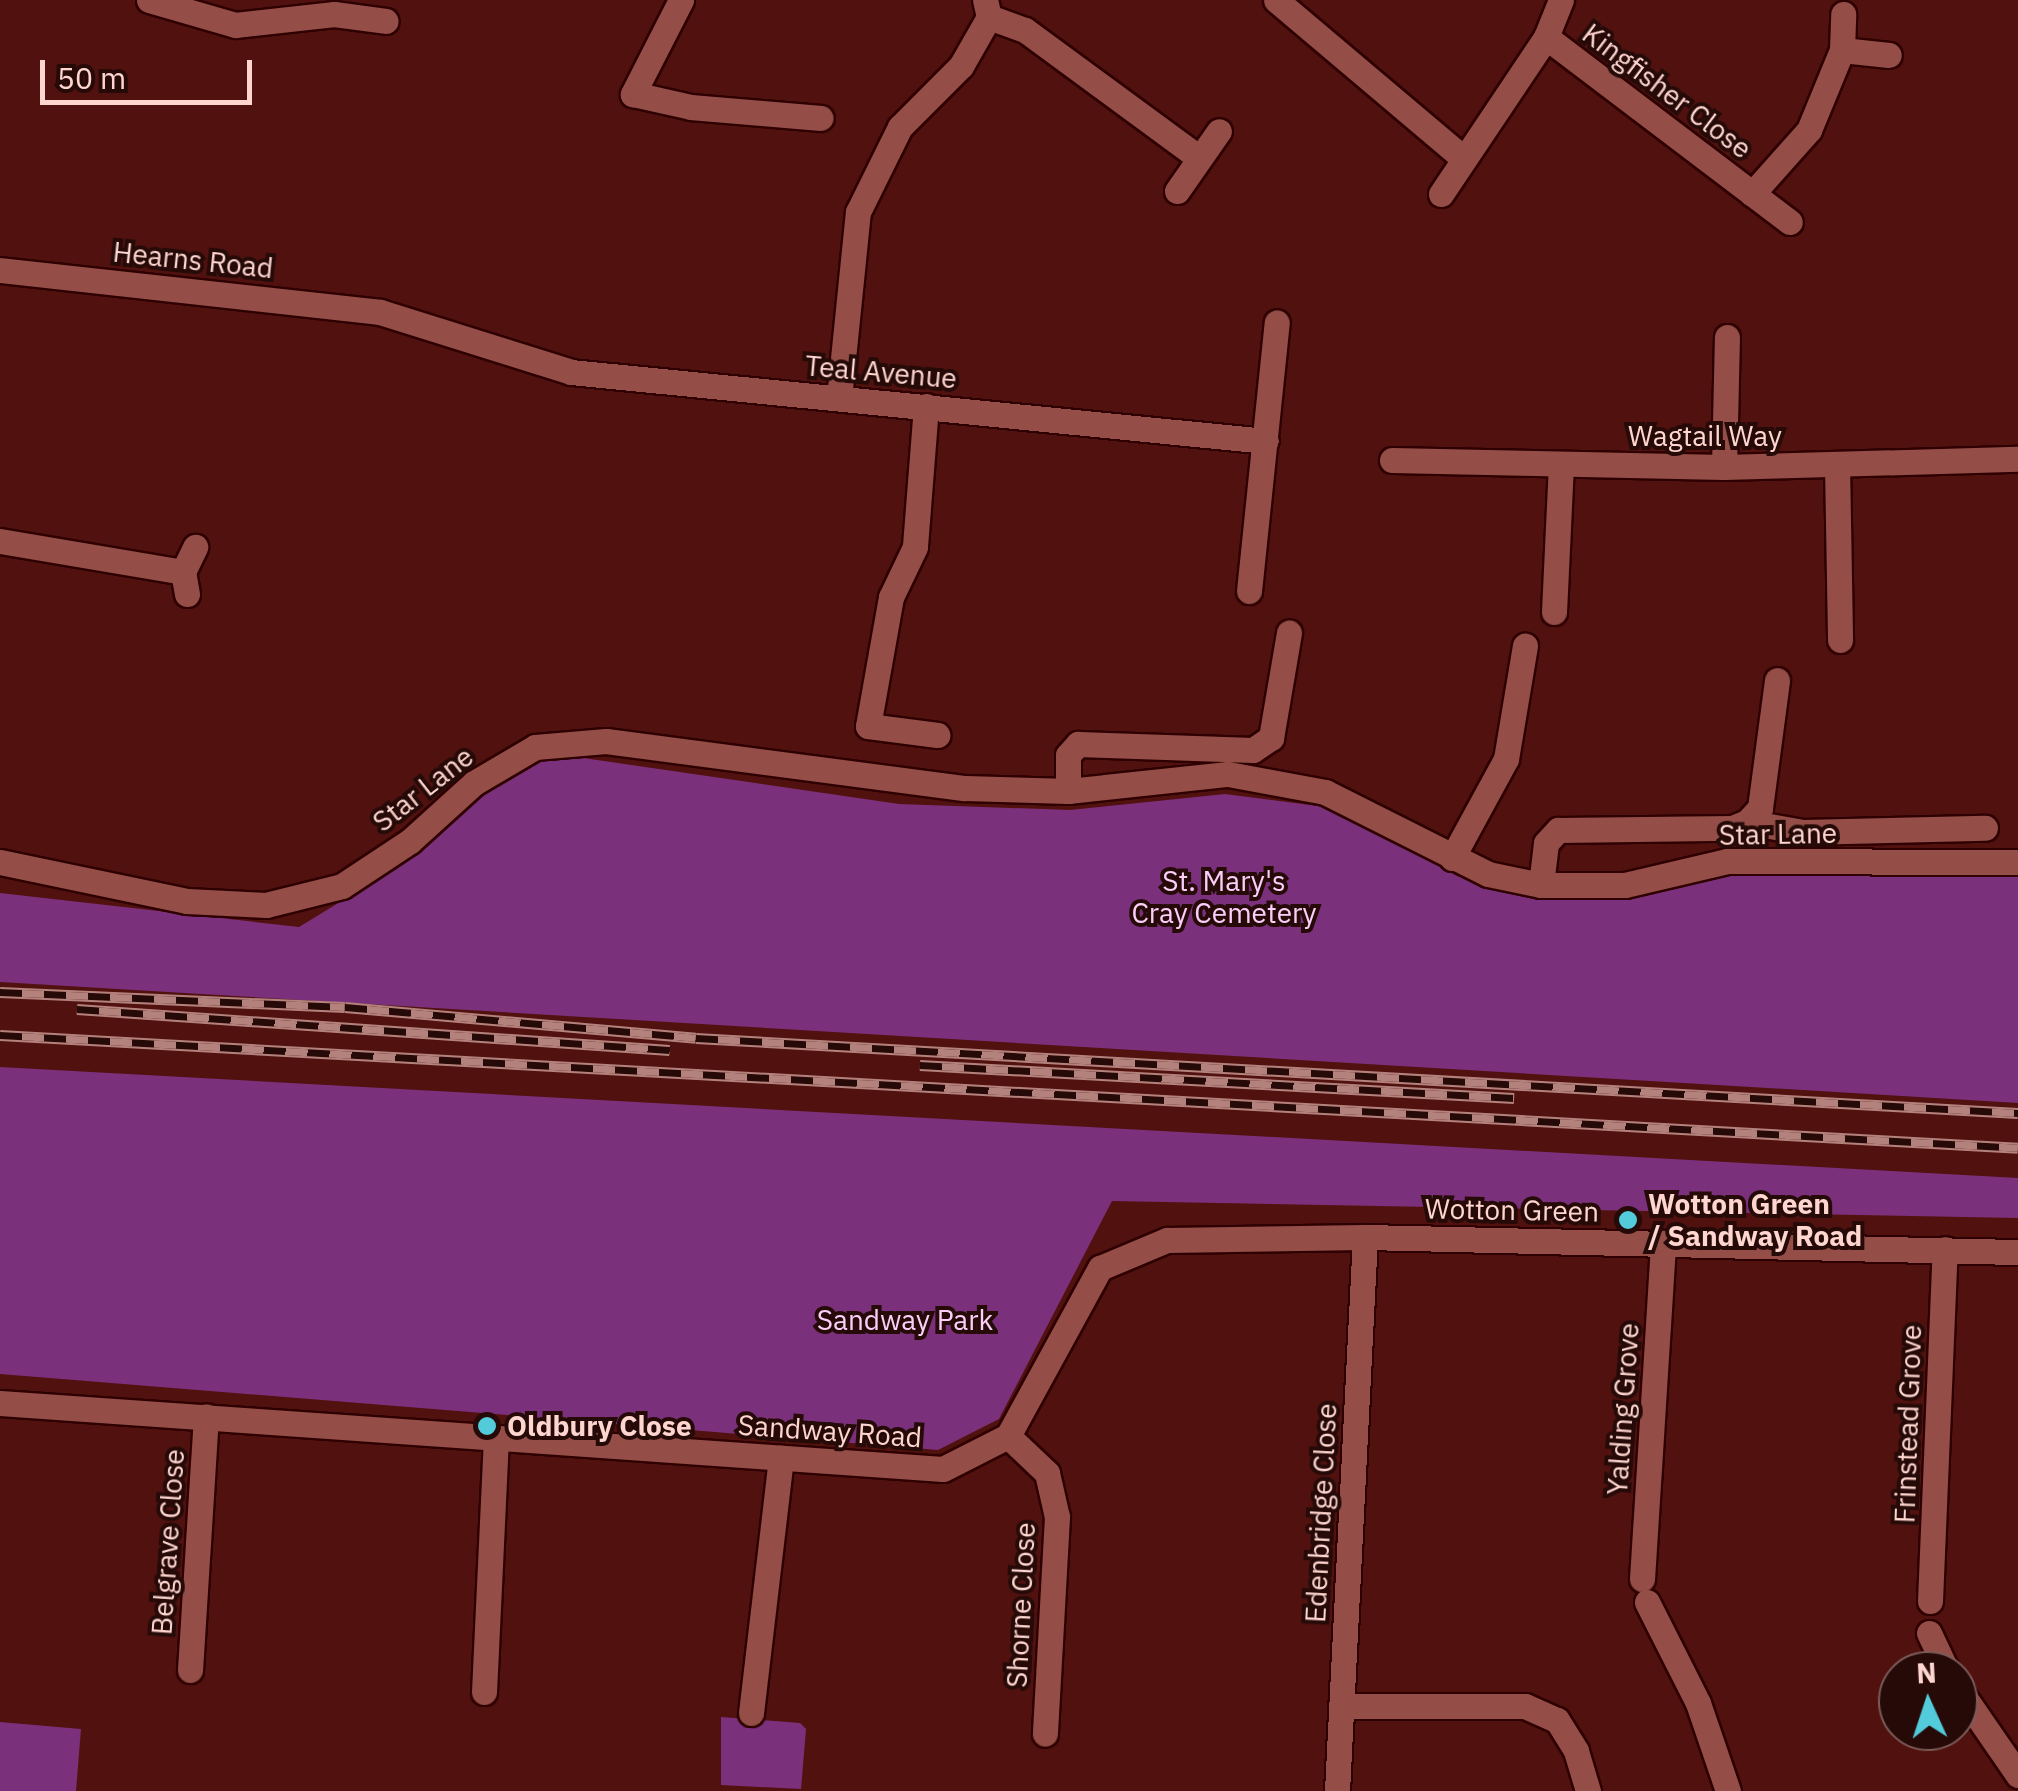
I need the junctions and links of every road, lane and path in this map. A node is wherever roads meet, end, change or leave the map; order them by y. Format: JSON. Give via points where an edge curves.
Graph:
{"nodes":[{"id":1,"x":149,"y":0,"type":"edge"},
{"id":2,"x":681,"y":0,"type":"edge"},
{"id":3,"x":1276,"y":0,"type":"edge"},
{"id":4,"x":1560,"y":0,"type":"edge"},
{"id":5,"x":987,"y":9,"type":"edge"},
{"id":6,"x":1843,"y":14,"type":"dead end"},
{"id":7,"x":386,"y":22,"type":"dead end"},
{"id":8,"x":1546,"y":36,"type":"junction"},
{"id":9,"x":1842,"y":50,"type":"junction"},
{"id":10,"x":1888,"y":54,"type":"dead end"},
{"id":11,"x":822,"y":118,"type":"dead end"},
{"id":12,"x":1218,"y":130,"type":"dead end"},
{"id":13,"x":1199,"y":158,"type":"junction"},
{"id":14,"x":1464,"y":159,"type":"junction"},
{"id":15,"x":1176,"y":191,"type":"dead end"},
{"id":16,"x":1441,"y":194,"type":"dead end"},
{"id":17,"x":1752,"y":194,"type":"junction"},
{"id":18,"x":1790,"y":222,"type":"dead end"},
{"id":19,"x":0,"y":270,"type":"edge"},
{"id":20,"x":380,"y":312,"type":"joint"},
{"id":21,"x":1277,"y":322,"type":"dead end"},
{"id":22,"x":1727,"y":337,"type":"dead end"},
{"id":23,"x":838,"y":398,"type":"junction"},
{"id":24,"x":926,"y":406,"type":"junction"},
{"id":25,"x":1266,"y":441,"type":"junction"},
{"id":26,"x":2018,"y":459,"type":"edge"},
{"id":27,"x":1392,"y":460,"type":"dead end"},
{"id":28,"x":1837,"y":464,"type":"junction"},
{"id":29,"x":1561,"y":465,"type":"junction"},
{"id":30,"x":1724,"y":467,"type":"junction"},
{"id":31,"x":0,"y":541,"type":"edge"},
{"id":32,"x":195,"y":548,"type":"dead end"},
{"id":33,"x":1248,"y":591,"type":"dead end"},
{"id":34,"x":1554,"y":612,"type":"dead end"},
{"id":35,"x":1289,"y":633,"type":"dead end"},
{"id":36,"x":1840,"y":640,"type":"dead end"},
{"id":37,"x":1525,"y":646,"type":"dead end"},
{"id":38,"x":1777,"y":680,"type":"dead end"},
{"id":39,"x":937,"y":735,"type":"dead end"},
{"id":40,"x":1068,"y":792,"type":"junction"},
{"id":41,"x":1747,"y":822,"type":"junction"},
{"id":42,"x":1984,"y":828,"type":"dead end"},
{"id":43,"x":1452,"y":858,"type":"junction"},
{"id":44,"x":0,"y":862,"type":"edge"},
{"id":45,"x":2018,"y":862,"type":"edge"},
{"id":46,"x":1541,"y":885,"type":"junction"},
{"id":47,"x":1365,"y":1237,"type":"junction"},
{"id":48,"x":1663,"y":1243,"type":"junction"},
{"id":49,"x":1945,"y":1249,"type":"junction"},
{"id":50,"x":2018,"y":1252,"type":"edge"},
{"id":51,"x":0,"y":1403,"type":"edge"},
{"id":52,"x":206,"y":1417,"type":"junction"},
{"id":53,"x":1008,"y":1436,"type":"junction"},
{"id":54,"x":496,"y":1438,"type":"junction"},
{"id":55,"x":781,"y":1458,"type":"junction"},
{"id":56,"x":1930,"y":1601,"type":"dead end"},
{"id":57,"x":1929,"y":1632,"type":"dead end"},
{"id":58,"x":1937,"y":1651,"type":"edge"},
{"id":59,"x":190,"y":1670,"type":"dead end"},
{"id":60,"x":484,"y":1692,"type":"dead end"},
{"id":61,"x":1342,"y":1706,"type":"junction"},
{"id":62,"x":752,"y":1713,"type":"dead end"},
{"id":63,"x":1978,"y":1717,"type":"edge"},
{"id":64,"x":1045,"y":1734,"type":"dead end"},
{"id":65,"x":2018,"y":1775,"type":"edge"},
{"id":66,"x":1338,"y":1791,"type":"edge"},
{"id":67,"x":1588,"y":1791,"type":"edge"},
{"id":68,"x":1728,"y":1791,"type":"edge"}],
"edges":[{"from":1,"to":7,"type":"street","via":[[234,25],[334,14]]},
{"from":2,"to":11,"type":"street","via":[[633,94],[691,107]]},
{"from":3,"to":14,"type":"street"},
{"from":4,"to":8,"type":"street"},
{"from":5,"to":13,"type":"street"},
{"from":5,"to":23,"type":"street","via":[[961,66],[900,127],[858,212]]},
{"from":6,"to":9,"type":"street","name":"Kingfisher Close"},
{"from":8,"to":14,"type":"street"},
{"from":8,"to":17,"type":"street","name":"Kingfisher Close"},
{"from":9,"to":10,"type":"street"},
{"from":9,"to":17,"type":"street","name":"Kingfisher Close","via":[[1809,130]]},
{"from":12,"to":13,"type":"street"},
{"from":13,"to":15,"type":"street"},
{"from":14,"to":16,"type":"street"},
{"from":17,"to":18,"type":"street","name":"Kingfisher Close"},
{"from":19,"to":20,"type":"street","name":"Hearns Road"},
{"from":20,"to":23,"type":"street","name":"Teal Avenue","via":[[571,372]]},
{"from":21,"to":25,"type":"street"},
{"from":22,"to":30,"type":"street"},
{"from":23,"to":24,"type":"street","name":"Teal Avenue"},
{"from":24,"to":25,"type":"street","name":"Teal Avenue"},
{"from":24,"to":39,"type":"street","via":[[915,547],[892,597],[868,726]]},
{"from":25,"to":33,"type":"street"},
{"from":26,"to":28,"type":"street","name":"Wagtail Way"},
{"from":27,"to":29,"type":"street","name":"Wagtail Way"},
{"from":28,"to":30,"type":"street","name":"Wagtail Way"},
{"from":28,"to":36,"type":"street"},
{"from":29,"to":30,"type":"street","name":"Wagtail Way"},
{"from":29,"to":34,"type":"street"},
{"from":31,"to":32,"type":"street","via":[[185,583]]},
{"from":35,"to":40,"type":"street","via":[[1270,738],[1253,750],[1078,744],[1068,756]]},
{"from":37,"to":43,"type":"street","via":[[1506,759]]},
{"from":38,"to":41,"type":"street","name":"Star Lane","via":[[1760,808]]},
{"from":40,"to":43,"type":"street","name":"Star Lane","via":[[1228,774],[1325,792]]},
{"from":40,"to":44,"type":"street","name":"Star Lane","via":[[964,788],[606,741],[535,747],[474,783],[410,840],[342,886],[266,904],[187,901]]},
{"from":41,"to":42,"type":"street","name":"Star Lane","via":[[1803,832]]},
{"from":41,"to":46,"type":"street","name":"Star Lane","via":[[1732,828],[1558,830],[1546,843]]},
{"from":43,"to":46,"type":"street","name":"Star Lane"},
{"from":45,"to":46,"type":"street","name":"Star Lane","via":[[1727,861],[1625,884]]},
{"from":47,"to":48,"type":"street","name":"Wotton Green"},
{"from":47,"to":53,"type":"street","via":[[1167,1240],[1100,1268]]},
{"from":47,"to":61,"type":"street","name":"Edenbridge Close"},
{"from":48,"to":49,"type":"street","name":"Wotton Green"},
{"from":48,"to":68,"type":"street","name":"Yalding Grove","via":[[1645,1590],[1698,1703]]},
{"from":49,"to":50,"type":"street","name":"Wotton Green"},
{"from":49,"to":56,"type":"street","name":"Frinstead Grove"},
{"from":51,"to":52,"type":"street","name":"Sandway Road"},
{"from":52,"to":54,"type":"street","name":"Sandway Road"},
{"from":52,"to":59,"type":"street","name":"Belgrave Close"},
{"from":53,"to":55,"type":"street","name":"Sandway Road","via":[[943,1470]]},
{"from":53,"to":64,"type":"street","name":"Shorne Close","via":[[1047,1474],[1057,1516]]},
{"from":54,"to":55,"type":"street","name":"Sandway Road"},
{"from":54,"to":60,"type":"street"},
{"from":55,"to":62,"type":"street"},
{"from":57,"to":58,"type":"street"},
{"from":61,"to":66,"type":"street","name":"Edenbridge Close"},
{"from":61,"to":67,"type":"street","via":[[1525,1706],[1557,1720],[1576,1751]]},
{"from":63,"to":65,"type":"street"}]}
